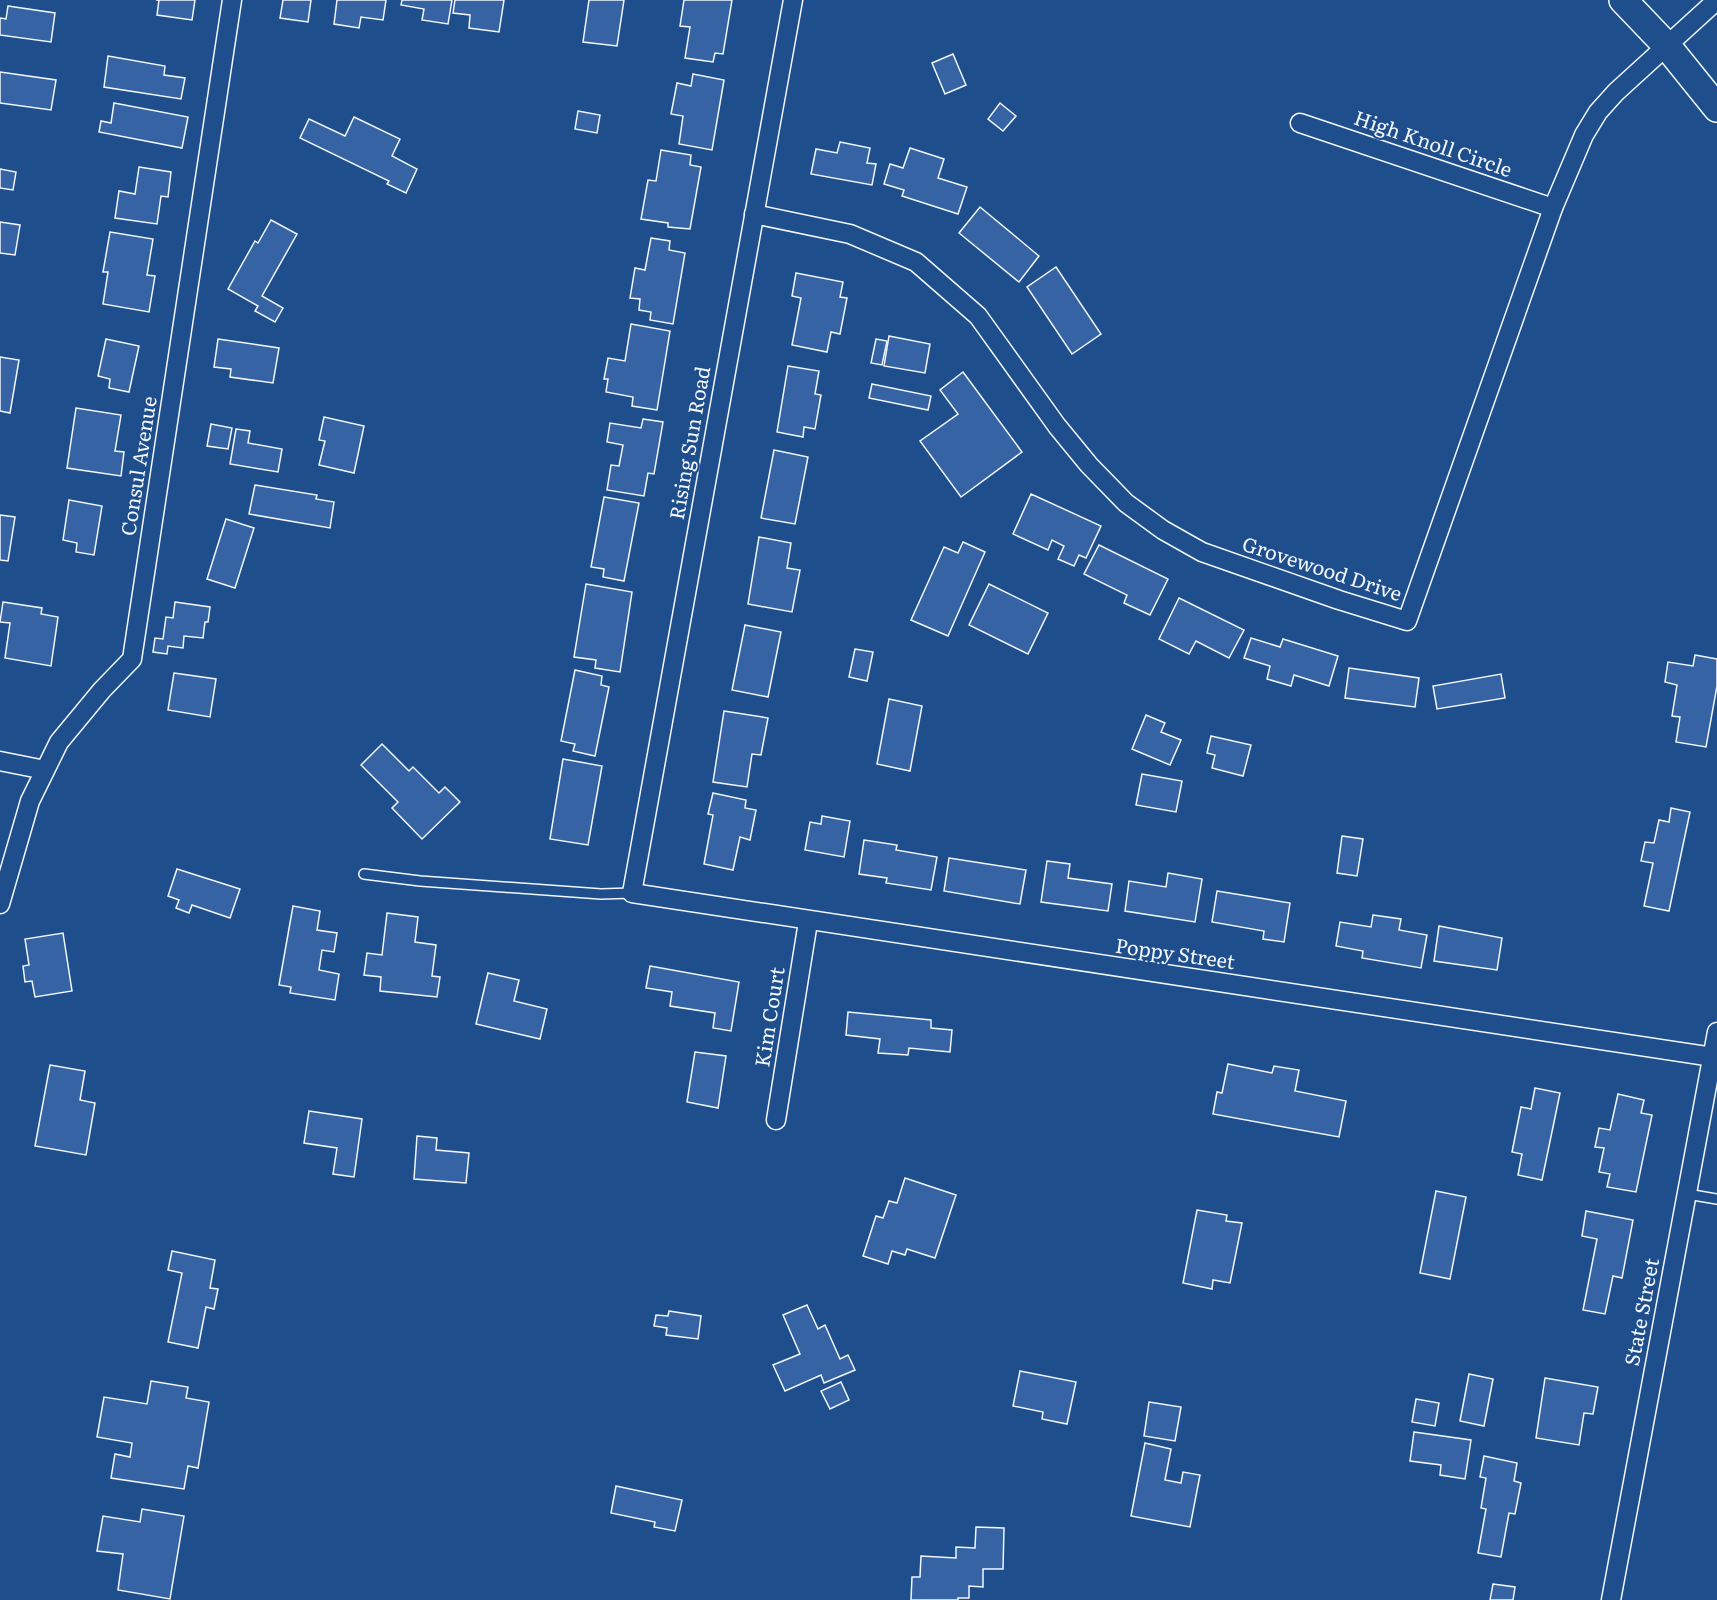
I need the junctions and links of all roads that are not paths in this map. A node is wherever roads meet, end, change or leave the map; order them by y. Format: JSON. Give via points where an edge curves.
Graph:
{"nodes":[{"id":1,"x":232,"y":0,"type":"edge"},
{"id":2,"x":794,"y":0,"type":"edge"},
{"id":3,"x":1623,"y":0,"type":"edge"},
{"id":4,"x":1717,"y":0,"type":"edge"},
{"id":5,"x":1667,"y":46,"type":"junction"},
{"id":6,"x":1717,"y":108,"type":"edge"},
{"id":7,"x":1299,"y":123,"type":"dead end"},
{"id":8,"x":1553,"y":208,"type":"junction"},
{"id":9,"x":754,"y":214,"type":"junction"},
{"id":10,"x":0,"y":761,"type":"edge"},
{"id":11,"x":45,"y":770,"type":"junction"},
{"id":12,"x":364,"y":874,"type":"dead end"},
{"id":13,"x":632,"y":894,"type":"junction"},
{"id":14,"x":0,"y":904,"type":"edge"},
{"id":15,"x":807,"y":922,"type":"junction"},
{"id":16,"x":1717,"y":1032,"type":"edge"},
{"id":17,"x":1713,"y":1057,"type":"junction"},
{"id":18,"x":776,"y":1120,"type":"dead end"},
{"id":19,"x":1687,"y":1194,"type":"junction"},
{"id":20,"x":1717,"y":1199,"type":"edge"},
{"id":21,"x":1611,"y":1600,"type":"edge"}],
"edges":[{"from":1,"to":11,"type":"street","name":"Consul Avenue","via":[[132,659],[59,742]]},
{"from":2,"to":9,"type":"street","name":"Rising Sun Road"},
{"from":3,"to":5,"type":"main road"},
{"from":4,"to":5,"type":"street","name":"Grovewood Drive"},
{"from":5,"to":6,"type":"main road"},
{"from":5,"to":8,"type":"street","name":"Grovewood Drive","via":[[1598,112]]},
{"from":7,"to":8,"type":"street","name":"High Knoll Circle"},
{"from":8,"to":9,"type":"street","name":"Grovewood Drive","via":[[1407,621],[1202,552],[1163,530],[1126,503],[1089,465],[978,316],[916,262],[850,234]]},
{"from":9,"to":13,"type":"street","name":"Rising Sun Road"},
{"from":10,"to":11,"type":"street"},
{"from":11,"to":14,"type":"street","name":"Consul Avenue","via":[[30,801]]},
{"from":12,"to":13,"type":"lane","via":[[420,882]]},
{"from":13,"to":15,"type":"street","name":"Poppy Street"},
{"from":15,"to":17,"type":"street","name":"Poppy Street"},
{"from":15,"to":18,"type":"street","name":"Kim Court"},
{"from":16,"to":17,"type":"street","name":"State Street"},
{"from":17,"to":19,"type":"street","name":"State Street"},
{"from":19,"to":20,"type":"lane"},
{"from":19,"to":21,"type":"street","name":"State Street"}]}
